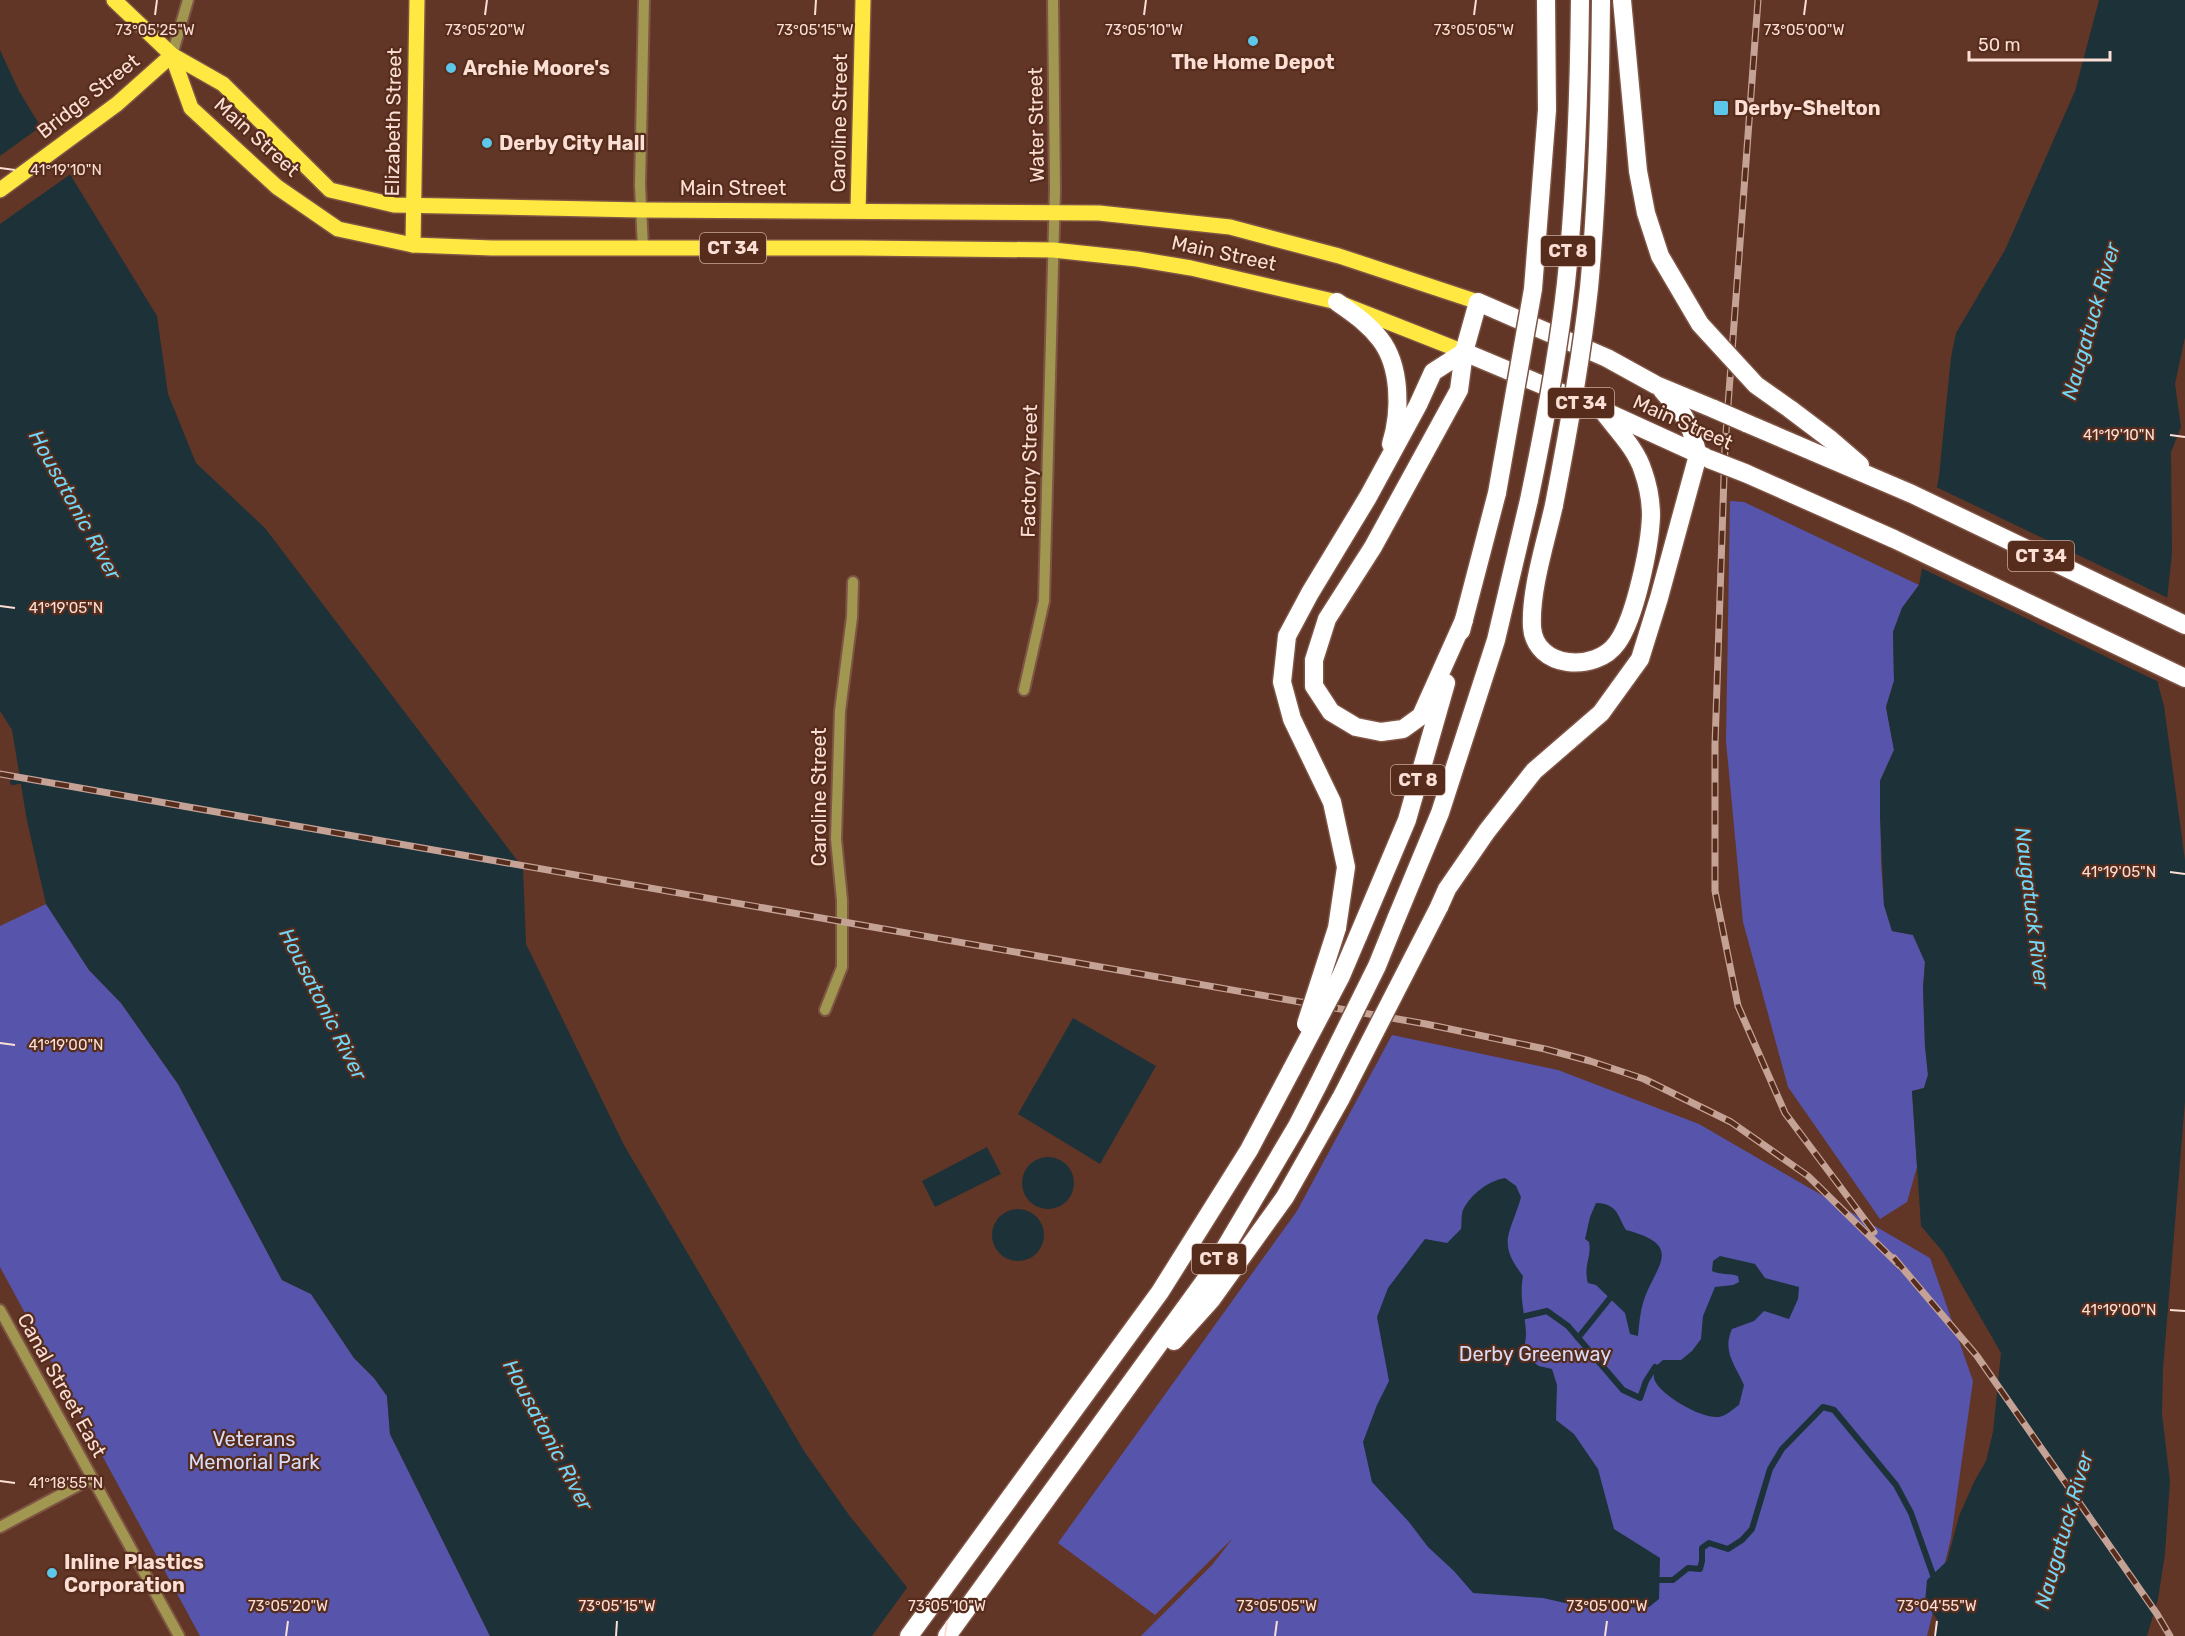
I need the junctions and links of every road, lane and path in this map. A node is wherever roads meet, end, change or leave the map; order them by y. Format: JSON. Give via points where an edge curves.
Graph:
{"nodes":[{"id":1,"x":114,"y":0,"type":"edge"},
{"id":2,"x":188,"y":0,"type":"edge"},
{"id":3,"x":417,"y":0,"type":"edge"},
{"id":4,"x":644,"y":0,"type":"edge"},
{"id":5,"x":863,"y":0,"type":"edge"},
{"id":6,"x":1053,"y":0,"type":"edge"},
{"id":7,"x":1546,"y":0,"type":"edge"},
{"id":8,"x":1580,"y":0,"type":"edge"},
{"id":9,"x":1600,"y":0,"type":"edge"},
{"id":10,"x":1623,"y":0,"type":"edge"},
{"id":11,"x":172,"y":55,"type":"junction"},
{"id":12,"x":0,"y":189,"type":"edge"},
{"id":13,"x":412,"y":206,"type":"junction"},
{"id":14,"x":641,"y":210,"type":"junction"},
{"id":15,"x":858,"y":211,"type":"junction"},
{"id":16,"x":1054,"y":214,"type":"junction"},
{"id":17,"x":413,"y":245,"type":"junction"},
{"id":18,"x":643,"y":248,"type":"junction"},
{"id":19,"x":1053,"y":250,"type":"junction"},
{"id":20,"x":1337,"y":302,"type":"junction"},
{"id":21,"x":1478,"y":302,"type":"junction"},
{"id":22,"x":1464,"y":352,"type":"junction"},
{"id":23,"x":1656,"y":385,"type":"junction"},
{"id":24,"x":1602,"y":410,"type":"junction"},
{"id":25,"x":1703,"y":457,"type":"junction"},
{"id":26,"x":1384,"y":465,"type":"junction"},
{"id":27,"x":1873,"y":476,"type":"junction"},
{"id":28,"x":853,"y":582,"type":"dead end"},
{"id":29,"x":1464,"y":620,"type":"junction"},
{"id":30,"x":2177,"y":622,"type":"edge"},
{"id":31,"x":2185,"y":678,"type":"edge"},
{"id":32,"x":1024,"y":690,"type":"dead end"},
{"id":33,"x":825,"y":1010,"type":"dead end"},
{"id":34,"x":1292,"y":1069,"type":"junction"},
{"id":35,"x":0,"y":1310,"type":"edge"},
{"id":36,"x":1104,"y":1421,"type":"junction"},
{"id":37,"x":92,"y":1478,"type":"junction"},
{"id":38,"x":0,"y":1527,"type":"edge"},
{"id":39,"x":179,"y":1636,"type":"edge"},
{"id":40,"x":909,"y":1636,"type":"edge"},
{"id":41,"x":947,"y":1636,"type":"edge"}],
"edges":[{"from":1,"to":11,"type":"main road","number":"CT 34"},
{"from":2,"to":11,"type":"street"},
{"from":3,"to":13,"type":"main road","name":"Elizabeth Street"},
{"from":4,"to":14,"type":"street"},
{"from":5,"to":15,"type":"main road","name":"Caroline Street"},
{"from":6,"to":16,"type":"street","name":"Water Street"},
{"from":7,"to":29,"type":"highway","number":"CT 8","bridge":true,"via":[[1547,110],[1533,289],[1497,493]]},
{"from":8,"to":36,"type":"highway","number":"CT 8","bridge":true,"via":[[1578,115],[1566,284],[1547,413],[1496,640],[1440,813],[1377,966],[1297,1126],[1209,1275]]},
{"from":9,"to":24,"type":"highway","bridge":true,"via":[[1600,94],[1589,288],[1554,505],[1537,579],[1532,628],[1544,650],[1567,663],[1596,660],[1617,644],[1642,576],[1651,515],[1643,468]]},
{"from":10,"to":27,"type":"highway","bridge":true,"via":[[1638,171],[1660,256],[1700,324],[1756,385]]},
{"from":11,"to":12,"type":"main road","name":"Bridge Street","via":[[105,113]]},
{"from":11,"to":13,"type":"main road","name":"Main Street","number":"CT 34","via":[[223,84],[330,190]]},
{"from":11,"to":17,"type":"main road","name":"Main Street","number":"CT 34","via":[[191,108],[277,187],[338,230]]},
{"from":13,"to":14,"type":"main road","name":"Main Street","number":"CT 34"},
{"from":13,"to":17,"type":"main road","name":"Elizabeth Street"},
{"from":14,"to":15,"type":"main road","name":"Main Street","number":"CT 34"},
{"from":14,"to":18,"type":"street"},
{"from":15,"to":16,"type":"main road","name":"Main Street","number":"CT 34"},
{"from":16,"to":19,"type":"street","name":"Water Street"},
{"from":16,"to":21,"type":"main road","name":"Main Street","number":"CT 34","via":[[1099,213],[1230,227],[1339,256]]},
{"from":17,"to":18,"type":"main road","name":"Main Street","number":"CT 34"},
{"from":18,"to":19,"type":"main road","name":"Main Street","number":"CT 34"},
{"from":19,"to":20,"type":"main road","name":"Main Street","number":"CT 34","via":[[1191,268]]},
{"from":19,"to":32,"type":"street","name":"Factory Street","via":[[1044,601]]},
{"from":20,"to":22,"type":"main road","name":"Main Street","number":"CT 34"},
{"from":20,"to":26,"type":"highway","via":[[1366,323],[1390,357],[1396,382],[1396,421]]},
{"from":21,"to":22,"type":"highway"},
{"from":21,"to":23,"type":"highway","name":"Main Street","number":"CT 34","via":[[1607,358]]},
{"from":22,"to":24,"type":"highway","name":"Main Street","number":"CT 34"},
{"from":22,"to":26,"type":"highway","via":[[1433,372]]},
{"from":22,"to":29,"type":"highway","via":[[1459,390],[1373,547],[1327,619],[1314,660],[1314,686],[1331,712],[1356,727],[1381,732],[1403,729],[1421,716]]},
{"from":23,"to":25,"type":"highway","via":[[1683,415]]},
{"from":23,"to":27,"type":"highway","name":"Main Street","number":"CT 34","bridge":true},
{"from":24,"to":25,"type":"highway","name":"Main Street","number":"CT 34"},
{"from":25,"to":31,"type":"highway","name":"Main Street","number":"CT 34","bridge":true,"via":[[1907,545]]},
{"from":25,"to":36,"type":"highway","bridge":true,"via":[[1640,660],[1601,713],[1534,771],[1487,831],[1447,890],[1407,974],[1285,1197],[1211,1300]]},
{"from":26,"to":34,"type":"highway","bridge":true,"via":[[1287,636],[1282,682],[1292,719],[1332,802],[1346,867],[1337,928]]},
{"from":27,"to":30,"type":"highway","name":"Main Street","number":"CT 34"},
{"from":28,"to":33,"type":"street","name":"Caroline Street","via":[[840,711],[836,827],[842,967]]},
{"from":29,"to":34,"type":"highway","number":"CT 8","bridge":true,"via":[[1407,820],[1341,976]]},
{"from":34,"to":40,"type":"highway","number":"CT 8","via":[[1249,1150],[1160,1292]]},
{"from":35,"to":37,"type":"street","name":"Canal Street East"},
{"from":36,"to":41,"type":"highway","number":"CT 8"},
{"from":37,"to":38,"type":"street"},
{"from":37,"to":39,"type":"street","name":"Canal Street East"}]}
